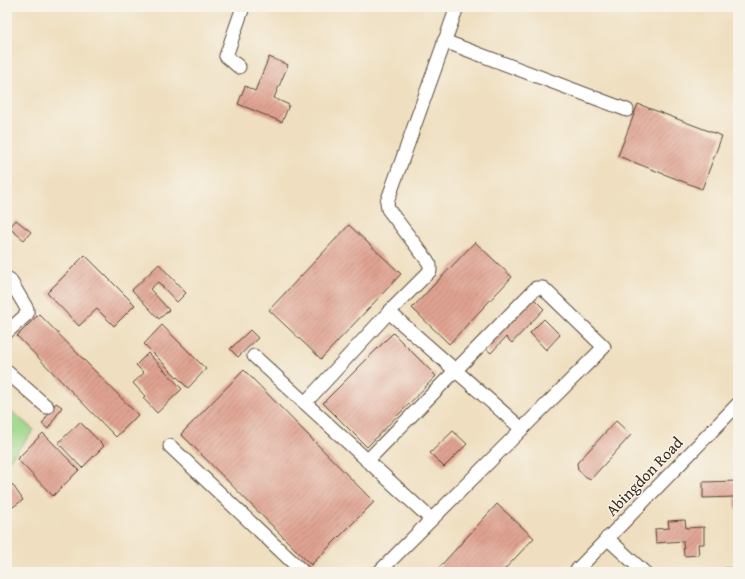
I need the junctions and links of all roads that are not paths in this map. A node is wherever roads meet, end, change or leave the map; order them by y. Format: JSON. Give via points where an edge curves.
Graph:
{"nodes":[{"id":1,"x":243,"y":7,"type":"edge"},
{"id":2,"x":457,"y":7,"type":"edge"},
{"id":3,"x":444,"y":40,"type":"junction"},
{"id":4,"x":239,"y":67,"type":"dead end"},
{"id":5,"x":626,"y":110,"type":"dead end"},
{"id":6,"x":7,"y":278,"type":"edge"},
{"id":7,"x":389,"y":312,"type":"junction"},
{"id":8,"x":7,"y":332,"type":"edge"},
{"id":9,"x":254,"y":356,"type":"dead end"},
{"id":10,"x":455,"y":370,"type":"junction"},
{"id":11,"x":8,"y":374,"type":"edge"},
{"id":12,"x":305,"y":403,"type":"junction"},
{"id":13,"x":738,"y":404,"type":"edge"},
{"id":14,"x":47,"y":408,"type":"dead end"},
{"id":15,"x":522,"y":429,"type":"junction"},
{"id":16,"x":170,"y":446,"type":"dead end"},
{"id":17,"x":367,"y":460,"type":"junction"},
{"id":18,"x":431,"y":520,"type":"junction"},
{"id":19,"x":607,"y":538,"type":"junction"},
{"id":20,"x":303,"y":572,"type":"edge"},
{"id":21,"x":379,"y":572,"type":"edge"},
{"id":22,"x":575,"y":572,"type":"edge"},
{"id":23,"x":644,"y":572,"type":"edge"}],
"edges":[{"from":1,"to":4,"type":"street","via":[[226,56]]},
{"from":2,"to":3,"type":"street"},
{"from":3,"to":5,"type":"street"},
{"from":3,"to":7,"type":"street","via":[[387,202],[388,209],[427,260],[430,272]]},
{"from":6,"to":8,"type":"street","via":[[27,309],[27,314]]},
{"from":7,"to":10,"type":"street"},
{"from":7,"to":12,"type":"street"},
{"from":9,"to":12,"type":"street"},
{"from":10,"to":15,"type":"street"},
{"from":10,"to":15,"type":"street","via":[[533,290],[543,288],[604,347]]},
{"from":10,"to":17,"type":"street"},
{"from":11,"to":14,"type":"street"},
{"from":12,"to":17,"type":"street"},
{"from":13,"to":19,"type":"street","name":"Abingdon Road"},
{"from":15,"to":18,"type":"street"},
{"from":16,"to":20,"type":"street"},
{"from":17,"to":18,"type":"street"},
{"from":18,"to":21,"type":"street"},
{"from":19,"to":22,"type":"street","name":"Abingdon Road"},
{"from":19,"to":23,"type":"street"}]}
